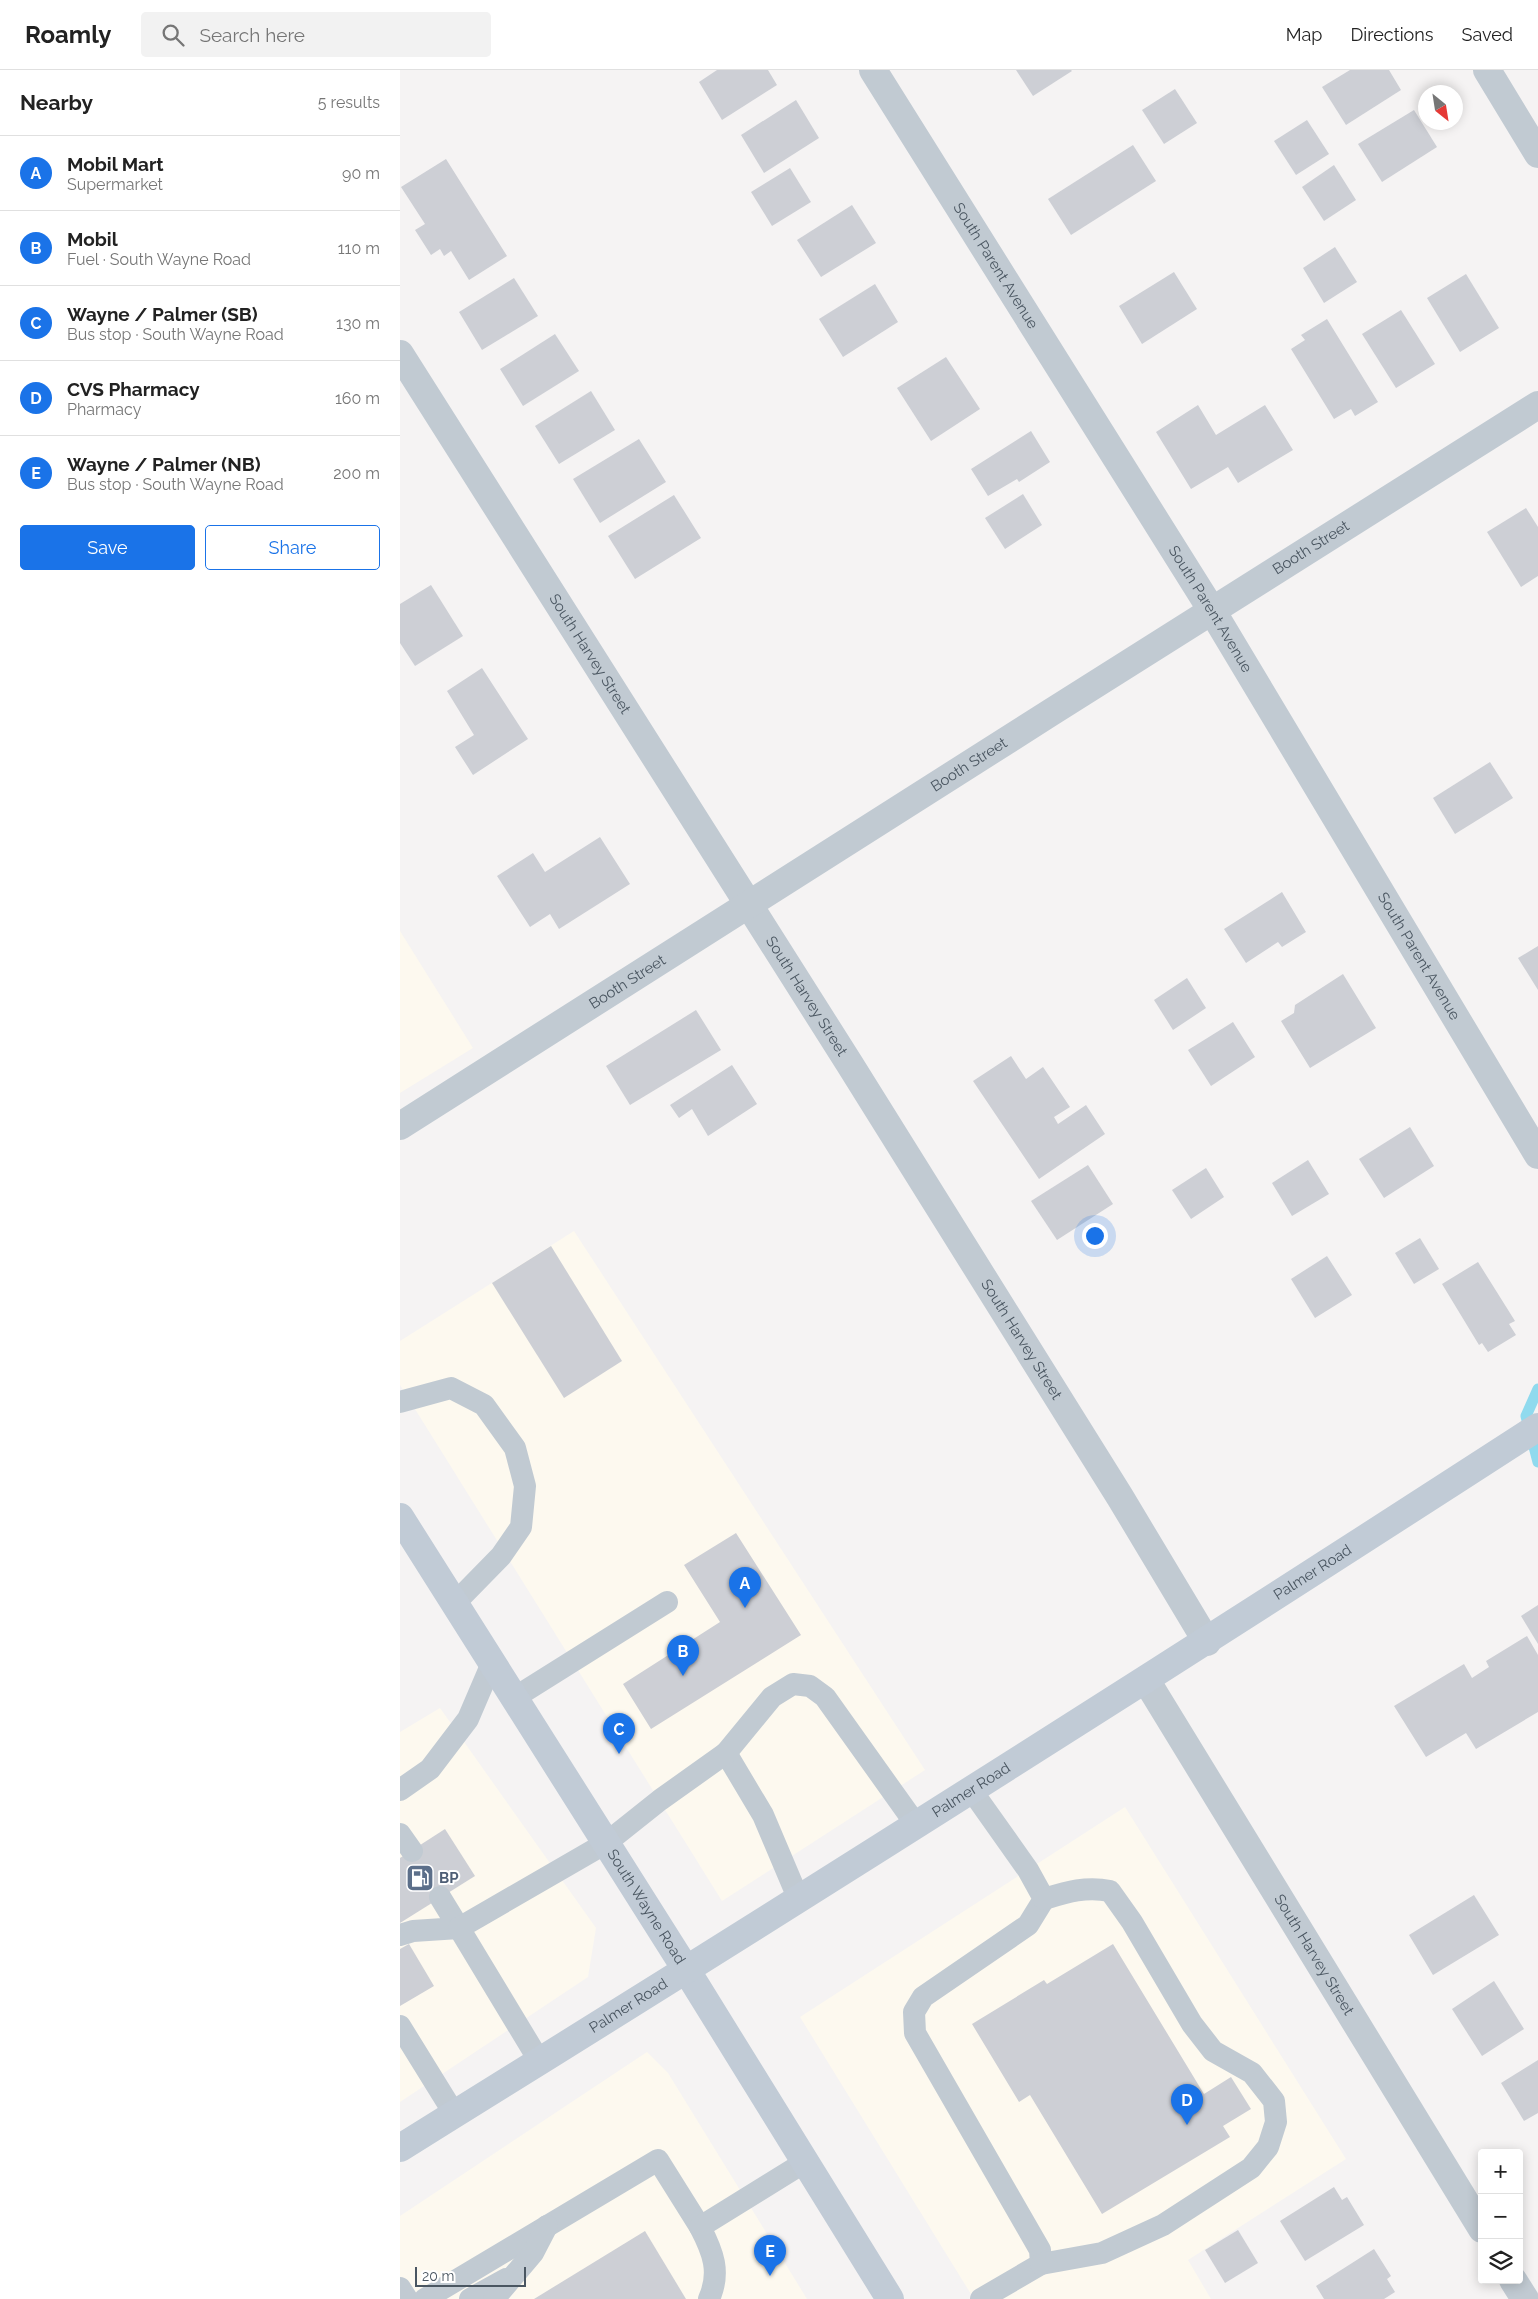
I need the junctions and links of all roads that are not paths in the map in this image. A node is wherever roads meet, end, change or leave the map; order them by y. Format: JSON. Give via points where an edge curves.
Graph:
{"nodes":[{"id":1,"x":873,"y":70,"type":"edge"},
{"id":2,"x":1487,"y":70,"type":"edge"},
{"id":3,"x":1538,"y":154,"type":"edge"},
{"id":4,"x":400,"y":354,"type":"edge"},
{"id":5,"x":1538,"y":404,"type":"edge"},
{"id":6,"x":1211,"y":610,"type":"junction"},
{"id":7,"x":748,"y":906,"type":"junction"},
{"id":8,"x":400,"y":1126,"type":"edge"},
{"id":9,"x":1538,"y":1155,"type":"edge"},
{"id":10,"x":400,"y":1402,"type":"edge"},
{"id":11,"x":1538,"y":1427,"type":"edge"},
{"id":12,"x":400,"y":1517,"type":"edge"},
{"id":13,"x":668,"y":1602,"type":"dead end"},
{"id":14,"x":454,"y":1603,"type":"junction"},
{"id":15,"x":1207,"y":1642,"type":"junction"},
{"id":16,"x":492,"y":1663,"type":"junction"},
{"id":17,"x":1146,"y":1680,"type":"junction"},
{"id":18,"x":514,"y":1698,"type":"junction"},
{"id":19,"x":726,"y":1753,"type":"junction"},
{"id":20,"x":400,"y":1790,"type":"edge"},
{"id":21,"x":972,"y":1791,"type":"junction"},
{"id":22,"x":917,"y":1826,"type":"junction"},
{"id":23,"x":606,"y":1843,"type":"junction"},
{"id":24,"x":440,"y":1897,"type":"dead end"},
{"id":25,"x":1044,"y":1899,"type":"junction"},
{"id":26,"x":799,"y":1900,"type":"junction"},
{"id":27,"x":459,"y":1928,"type":"junction"},
{"id":28,"x":400,"y":1935,"type":"edge"},
{"id":29,"x":687,"y":1971,"type":"junction"},
{"id":30,"x":400,"y":2026,"type":"edge"},
{"id":31,"x":540,"y":2062,"type":"junction"},
{"id":32,"x":454,"y":2114,"type":"junction"},
{"id":33,"x":400,"y":2148,"type":"edge"},
{"id":34,"x":805,"y":2162,"type":"junction"},
{"id":35,"x":1478,"y":2223,"type":"edge"},
{"id":36,"x":546,"y":2226,"type":"junction"},
{"id":37,"x":700,"y":2228,"type":"junction"},
{"id":38,"x":1041,"y":2264,"type":"junction"},
{"id":39,"x":518,"y":2273,"type":"junction"},
{"id":40,"x":1516,"y":2284,"type":"edge"},
{"id":41,"x":400,"y":2288,"type":"edge"},
{"id":42,"x":407,"y":2299,"type":"edge"},
{"id":43,"x":425,"y":2299,"type":"edge"},
{"id":44,"x":470,"y":2299,"type":"edge"},
{"id":45,"x":494,"y":2299,"type":"edge"},
{"id":46,"x":709,"y":2299,"type":"edge"},
{"id":47,"x":890,"y":2299,"type":"edge"},
{"id":48,"x":981,"y":2299,"type":"edge"},
{"id":49,"x":1525,"y":2299,"type":"edge"}],
"edges":[{"from":1,"to":6,"type":"street","name":"South Parent Avenue"},
{"from":2,"to":3,"type":"street"},
{"from":4,"to":7,"type":"street","name":"South Harvey Street"},
{"from":5,"to":6,"type":"street","name":"Booth Street"},
{"from":6,"to":7,"type":"street","name":"Booth Street"},
{"from":6,"to":9,"type":"street","name":"South Parent Avenue"},
{"from":7,"to":8,"type":"street","name":"Booth Street"},
{"from":7,"to":15,"type":"street","name":"South Harvey Street","via":[[849,1063]]},
{"from":10,"to":14,"type":"lane","via":[[450,1388],[484,1405],[515,1448],[525,1486],[521,1527],[501,1556]]},
{"from":11,"to":15,"type":"street","name":"Palmer Road"},
{"from":12,"to":14,"type":"street","name":"South Wayne Road"},
{"from":13,"to":18,"type":"lane"},
{"from":14,"to":16,"type":"street","name":"South Wayne Road"},
{"from":15,"to":17,"type":"street","name":"Palmer Road"},
{"from":16,"to":18,"type":"street","name":"South Wayne Road"},
{"from":16,"to":20,"type":"lane","via":[[468,1719],[430,1769]]},
{"from":17,"to":21,"type":"street","name":"Palmer Road"},
{"from":17,"to":35,"type":"street","name":"South Harvey Street"},
{"from":18,"to":23,"type":"street","name":"South Wayne Road"},
{"from":19,"to":22,"type":"lane","via":[[772,1697],[793,1684],[810,1686],[825,1697]]},
{"from":19,"to":23,"type":"lane"},
{"from":19,"to":26,"type":"lane","via":[[763,1815]]},
{"from":21,"to":22,"type":"street","name":"Palmer Road"},
{"from":21,"to":25,"type":"lane","via":[[1028,1870]]},
{"from":22,"to":26,"type":"street","name":"Palmer Road"},
{"from":23,"to":27,"type":"lane"},
{"from":23,"to":29,"type":"street","name":"South Wayne Road"},
{"from":24,"to":27,"type":"lane"},
{"from":25,"to":38,"type":"lane","via":[[1028,1925],[923,1997],[914,2012],[915,2033],[1040,2250]]},
{"from":25,"to":38,"type":"lane","via":[[1093,1888],[1110,1891],[1192,2024],[1213,2051],[1252,2073],[1274,2101],[1276,2122],[1268,2147],[1250,2168],[1163,2225],[1102,2253]]},
{"from":26,"to":29,"type":"street","name":"Palmer Road"},
{"from":27,"to":28,"type":"lane"},
{"from":27,"to":31,"type":"lane"},
{"from":29,"to":31,"type":"street","name":"Palmer Road"},
{"from":29,"to":34,"type":"street","name":"South Wayne Road"},
{"from":30,"to":32,"type":"lane"},
{"from":31,"to":32,"type":"street","name":"Palmer Road"},
{"from":32,"to":33,"type":"street","name":"Palmer Road"},
{"from":34,"to":37,"type":"lane"},
{"from":34,"to":47,"type":"street","name":"South Wayne Road"},
{"from":36,"to":37,"type":"lane","via":[[658,2160]]},
{"from":36,"to":39,"type":"lane","via":[[533,2253]]},
{"from":36,"to":43,"type":"lane"},
{"from":37,"to":46,"type":"lane","via":[[713,2254],[715,2285]]},
{"from":38,"to":48,"type":"lane"},
{"from":39,"to":44,"type":"lane"},
{"from":39,"to":45,"type":"lane"},
{"from":40,"to":49,"type":"street"},
{"from":41,"to":42,"type":"lane"}]}
